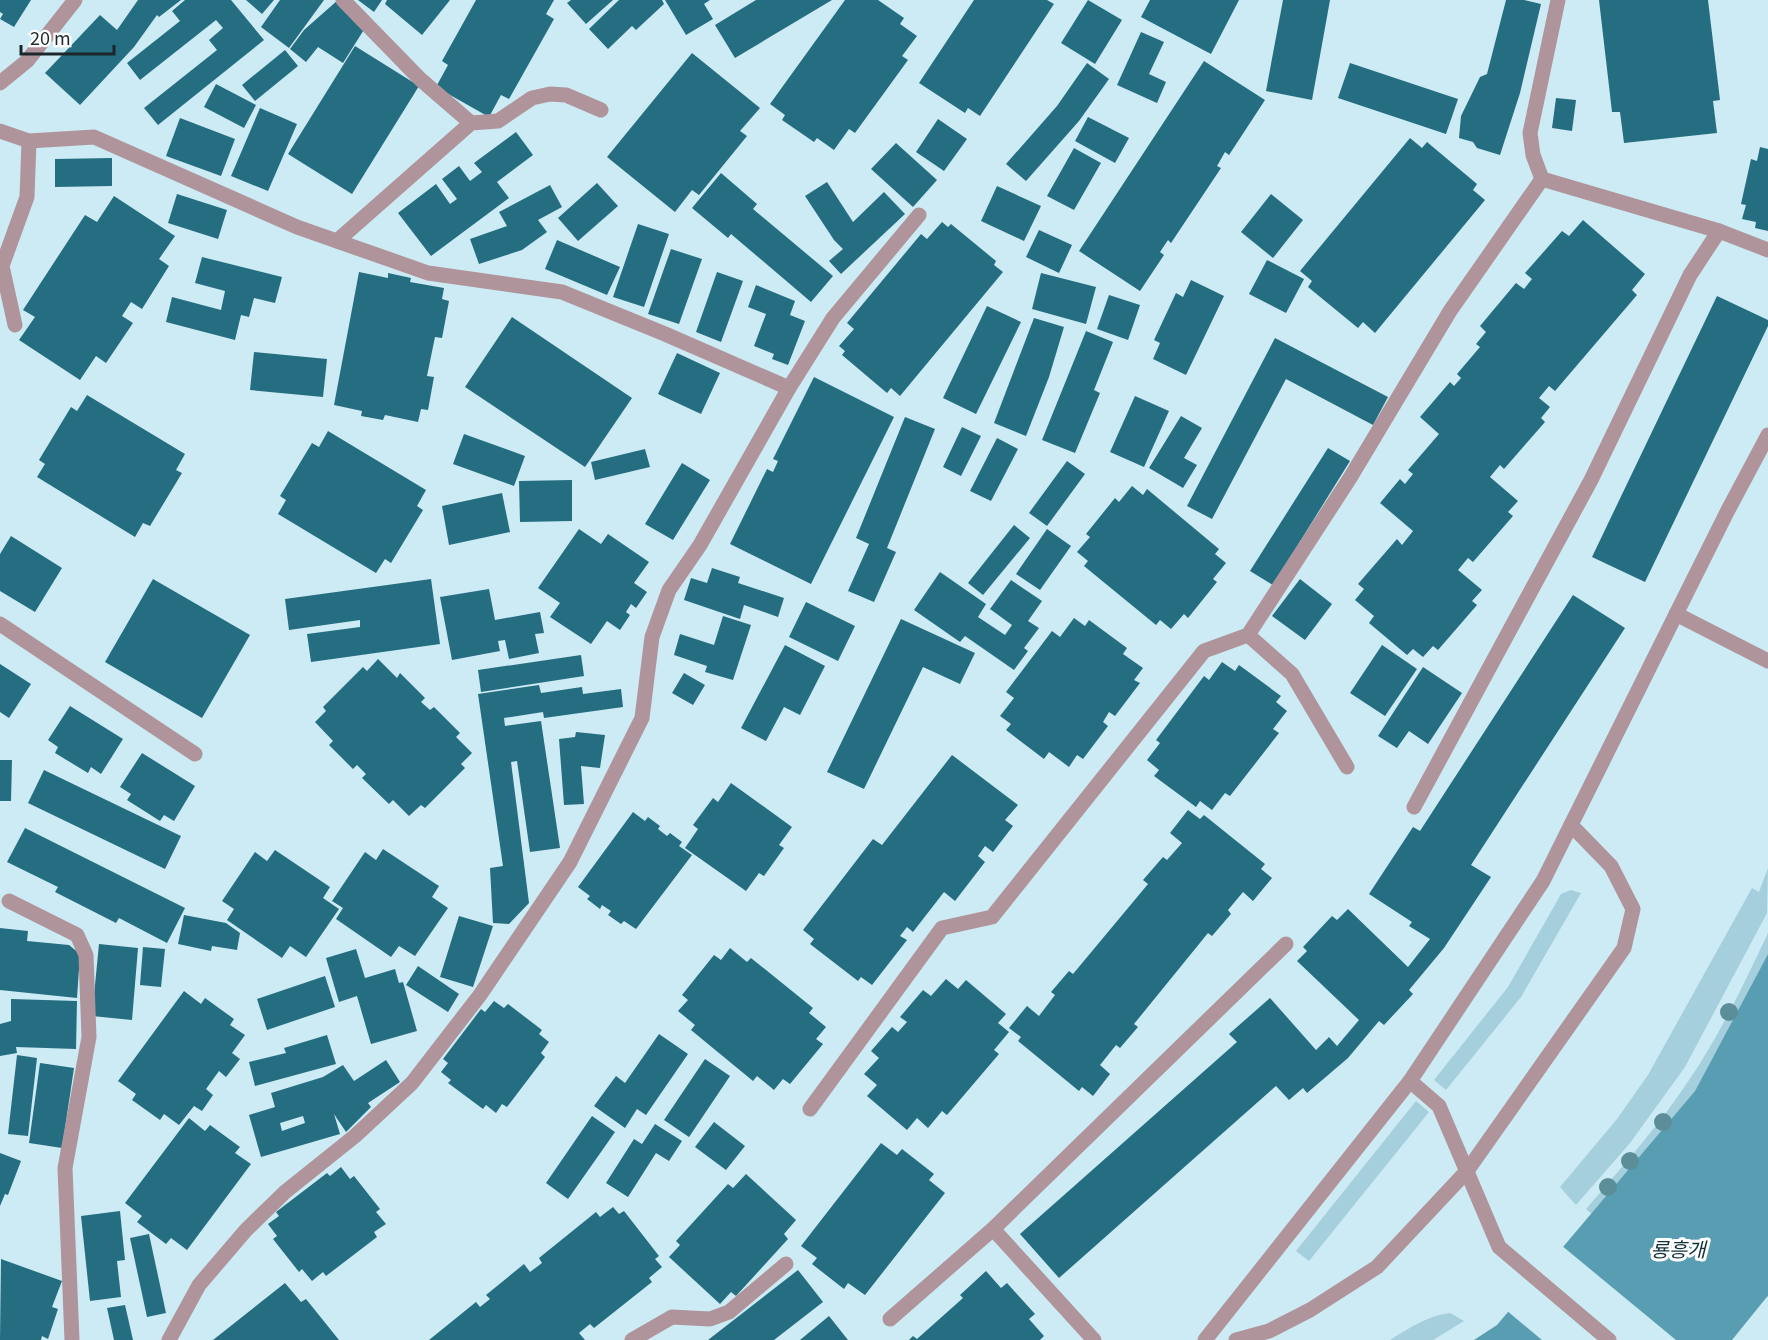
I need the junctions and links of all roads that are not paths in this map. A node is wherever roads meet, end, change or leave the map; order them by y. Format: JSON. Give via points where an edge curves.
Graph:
{"nodes":[{"id":1,"x":75,"y":0,"type":"edge"},
{"id":2,"x":343,"y":0,"type":"edge"},
{"id":3,"x":1558,"y":0,"type":"edge"},
{"id":4,"x":0,"y":83,"type":"edge"},
{"id":5,"x":601,"y":110,"type":"dead end"},
{"id":6,"x":471,"y":123,"type":"junction"},
{"id":7,"x":0,"y":131,"type":"edge"},
{"id":8,"x":28,"y":141,"type":"junction"},
{"id":9,"x":1542,"y":179,"type":"junction"},
{"id":10,"x":919,"y":215,"type":"dead end"},
{"id":11,"x":1719,"y":231,"type":"junction"},
{"id":12,"x":337,"y":241,"type":"junction"},
{"id":13,"x":1768,"y":250,"type":"edge"},
{"id":14,"x":15,"y":325,"type":"dead end"},
{"id":15,"x":789,"y":388,"type":"junction"},
{"id":16,"x":1768,"y":435,"type":"edge"},
{"id":17,"x":1676,"y":614,"type":"junction"},
{"id":18,"x":0,"y":624,"type":"edge"},
{"id":19,"x":1248,"y":634,"type":"junction"},
{"id":20,"x":1768,"y":661,"type":"edge"},
{"id":21,"x":195,"y":754,"type":"dead end"},
{"id":22,"x":1347,"y":767,"type":"dead end"},
{"id":23,"x":1414,"y":807,"type":"dead end"},
{"id":24,"x":1571,"y":825,"type":"junction"},
{"id":25,"x":9,"y":901,"type":"dead end"},
{"id":26,"x":1286,"y":944,"type":"dead end"},
{"id":27,"x":1410,"y":1081,"type":"junction"},
{"id":28,"x":810,"y":1109,"type":"dead end"},
{"id":29,"x":1467,"y":1171,"type":"junction"},
{"id":30,"x":993,"y":1229,"type":"junction"},
{"id":31,"x":786,"y":1264,"type":"dead end"},
{"id":32,"x":890,"y":1319,"type":"dead end"},
{"id":33,"x":72,"y":1340,"type":"edge"},
{"id":34,"x":169,"y":1340,"type":"edge"},
{"id":35,"x":632,"y":1340,"type":"edge"},
{"id":36,"x":1094,"y":1340,"type":"edge"},
{"id":37,"x":1205,"y":1340,"type":"edge"},
{"id":38,"x":1236,"y":1340,"type":"edge"},
{"id":39,"x":1609,"y":1340,"type":"edge"}],
"edges":[{"from":1,"to":4,"type":"street","via":[[27,61]]},
{"from":2,"to":6,"type":"street","via":[[420,79]]},
{"from":3,"to":9,"type":"street","via":[[1530,133]]},
{"from":5,"to":6,"type":"street","via":[[566,95],[550,94],[532,98],[498,121]]},
{"from":6,"to":12,"type":"street"},
{"from":7,"to":8,"type":"street"},
{"from":8,"to":12,"type":"street","via":[[94,137]]},
{"from":8,"to":14,"type":"street","via":[[27,197],[3,266]]},
{"from":9,"to":11,"type":"street"},
{"from":9,"to":19,"type":"street","via":[[1450,311],[1350,478]]},
{"from":10,"to":15,"type":"street","via":[[833,318]]},
{"from":11,"to":13,"type":"street"},
{"from":11,"to":23,"type":"street","via":[[1690,275],[1591,480]]},
{"from":12,"to":15,"type":"street","via":[[428,273],[562,292]]},
{"from":15,"to":34,"type":"street","via":[[700,545],[669,590],[652,637],[642,718],[570,862],[480,994],[412,1083],[246,1230],[199,1285]]},
{"from":16,"to":17,"type":"street"},
{"from":17,"to":20,"type":"street"},
{"from":17,"to":24,"type":"street"},
{"from":18,"to":21,"type":"street"},
{"from":19,"to":22,"type":"street","via":[[1292,674]]},
{"from":19,"to":28,"type":"street","via":[[1204,651],[992,917],[942,928]]},
{"from":24,"to":27,"type":"street","via":[[1543,881]]},
{"from":24,"to":29,"type":"street","via":[[1611,866],[1633,909],[1624,948]]},
{"from":25,"to":33,"type":"street","via":[[77,934],[86,955],[89,1037],[65,1168]]},
{"from":26,"to":30,"type":"street"},
{"from":27,"to":29,"type":"street","via":[[1439,1106]]},
{"from":27,"to":37,"type":"street"},
{"from":29,"to":38,"type":"street","via":[[1377,1267],[1310,1310],[1269,1331]]},
{"from":29,"to":39,"type":"street","via":[[1499,1247]]},
{"from":30,"to":32,"type":"street"},
{"from":30,"to":36,"type":"street"},
{"from":31,"to":35,"type":"street","via":[[729,1312],[710,1319],[672,1317]]}]}
